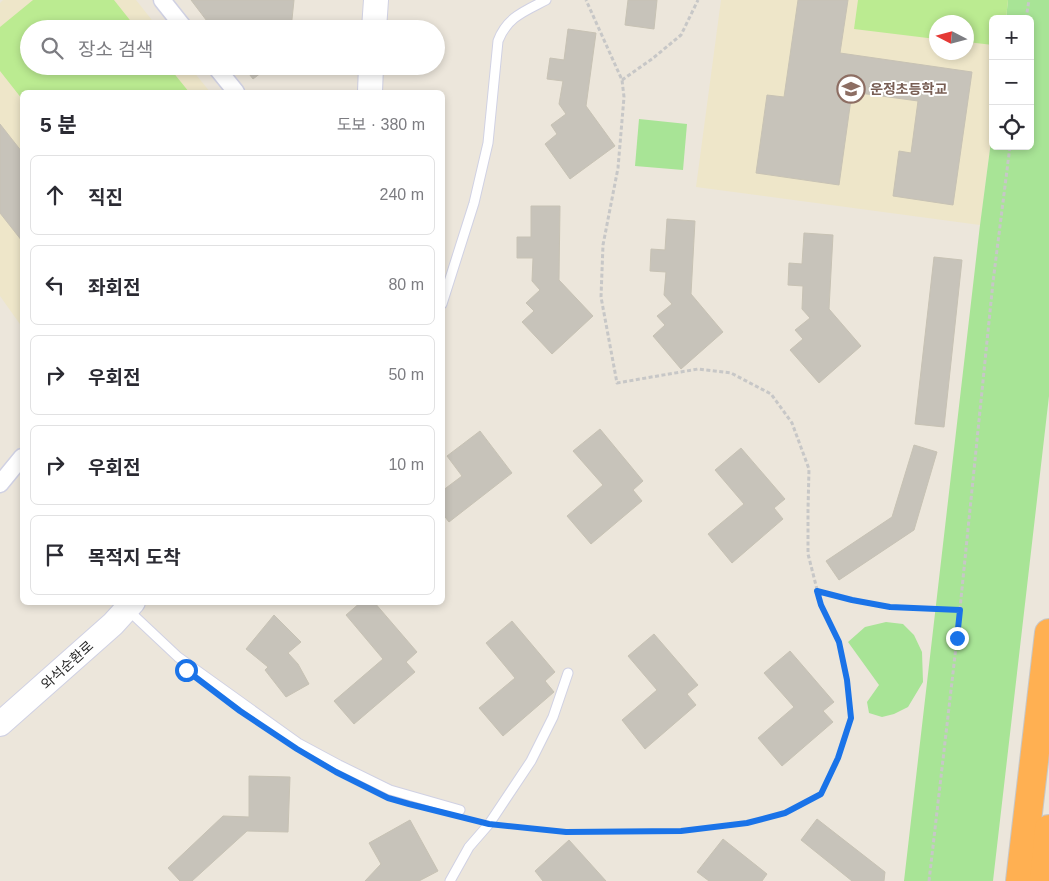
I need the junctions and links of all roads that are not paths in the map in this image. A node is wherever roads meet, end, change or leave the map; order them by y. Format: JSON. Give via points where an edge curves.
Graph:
{"nodes":[{"id":1,"x":162,"y":0,"type":"edge"},
{"id":2,"x":376,"y":0,"type":"edge"},
{"id":3,"x":546,"y":0,"type":"edge"},
{"id":4,"x":534,"y":3,"type":"edge"},
{"id":5,"x":178,"y":20,"type":"edge"},
{"id":6,"x":375,"y":20,"type":"edge"},
{"id":7,"x":222,"y":75,"type":"edge"},
{"id":8,"x":234,"y":90,"type":"edge"},
{"id":9,"x":445,"y":295,"type":"edge"},
{"id":10,"x":20,"y":459,"type":"edge"},
{"id":11,"x":0,"y":484,"type":"edge"},
{"id":12,"x":130,"y":606,"type":"edge"},
{"id":13,"x":1049,"y":633,"type":"edge"},
{"id":14,"x":568,"y":673,"type":"dead end"},
{"id":15,"x":0,"y":724,"type":"edge"},
{"id":16,"x":460,"y":810,"type":"dead end"},
{"id":17,"x":1049,"y":829,"type":"edge"},
{"id":18,"x":450,"y":881,"type":"edge"},
{"id":19,"x":1020,"y":881,"type":"edge"},
{"id":20,"x":1044,"y":881,"type":"edge"}],
"edges":[{"from":1,"to":5,"type":"street"},
{"from":2,"to":6,"type":"street"},
{"from":3,"to":4,"type":"lane"},
{"from":4,"to":9,"type":"lane","via":[[514,17],[498,41],[488,143],[474,203]]},
{"from":7,"to":8,"type":"street"},
{"from":10,"to":11,"type":"street"},
{"from":12,"to":15,"type":"street","name":"와석순환로","via":[[114,624]]},
{"from":12,"to":16,"type":"lane","via":[[178,657],[298,742],[390,790]]},
{"from":13,"to":19,"type":"highway"},
{"from":14,"to":18,"type":"lane","via":[[553,717],[531,761],[489,824],[469,847]]},
{"from":17,"to":20,"type":"highway"}]}
